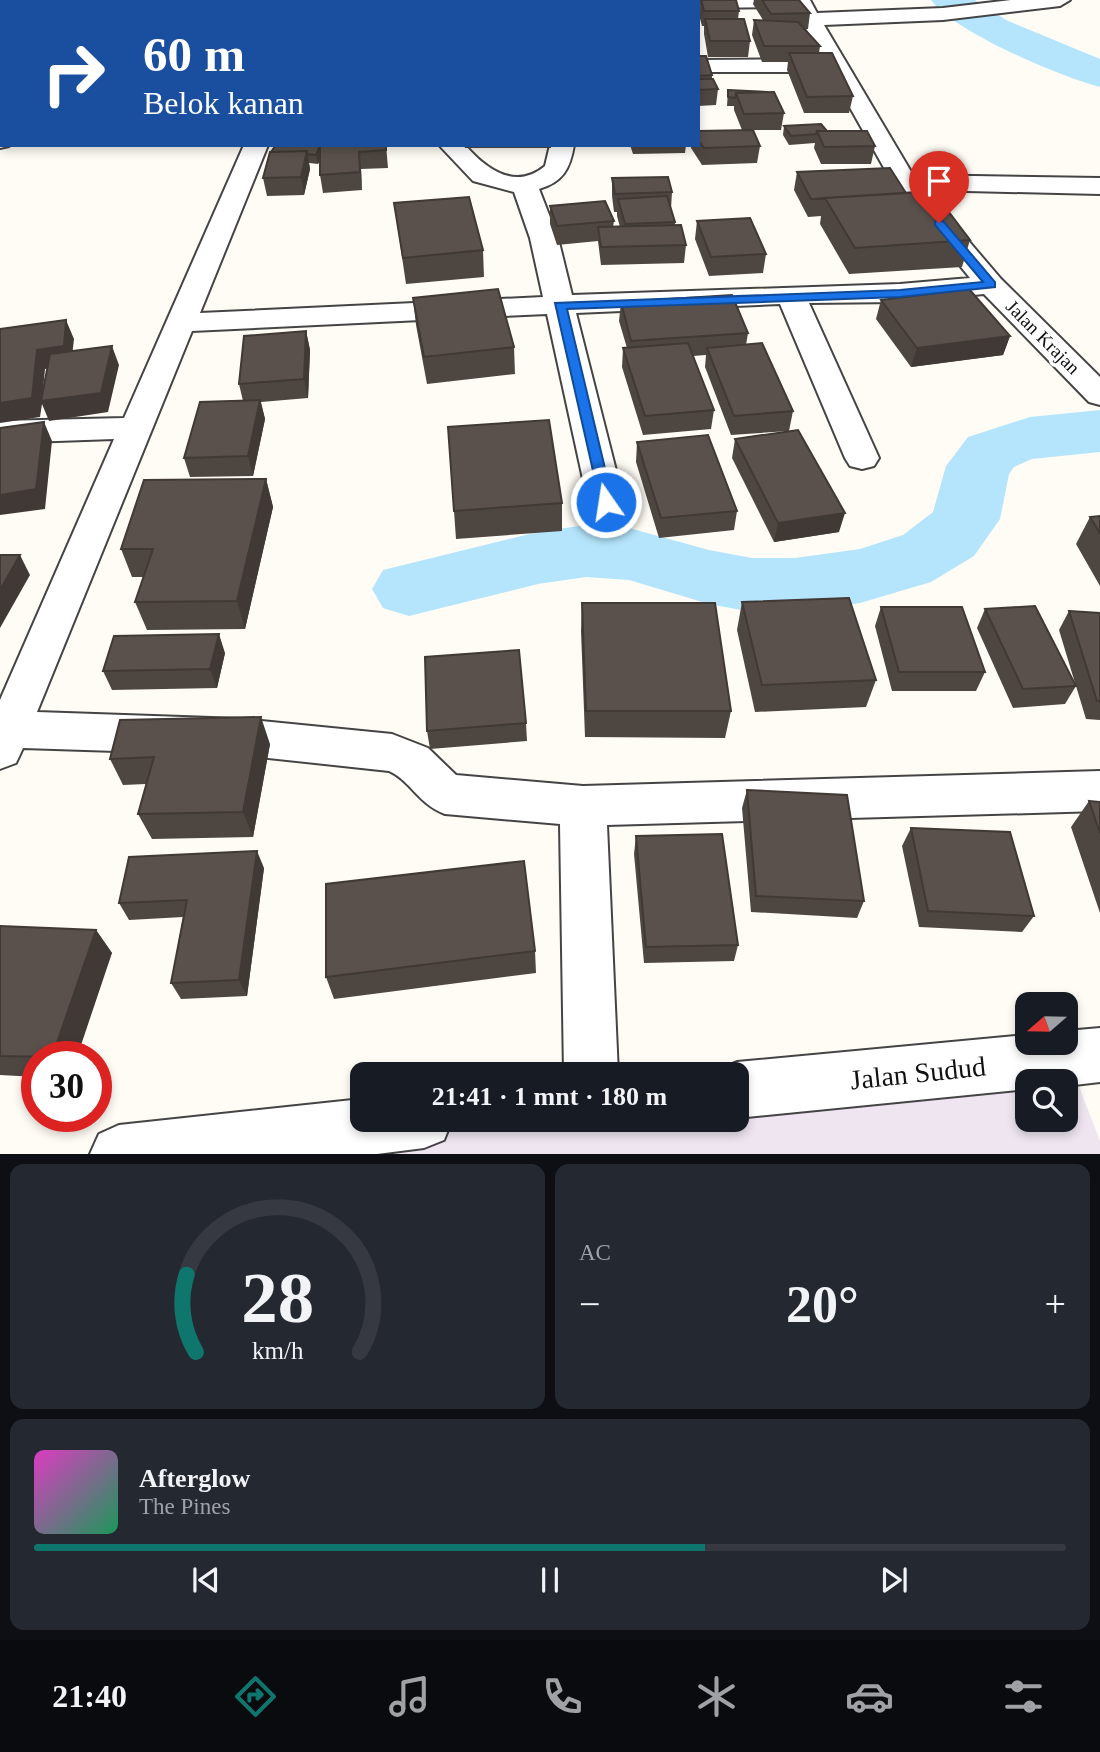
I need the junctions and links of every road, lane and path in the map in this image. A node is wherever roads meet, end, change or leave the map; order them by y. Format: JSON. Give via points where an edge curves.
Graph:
{"nodes":[{"id":1,"x":1060,"y":0,"type":"edge"},
{"id":2,"x":700,"y":3,"type":"edge"},
{"id":3,"x":804,"y":7,"type":"edge"},
{"id":4,"x":837,"y":65,"type":"junction"},
{"id":5,"x":700,"y":66,"type":"edge"},
{"id":6,"x":255,"y":147,"type":"edge"},
{"id":7,"x":453,"y":147,"type":"edge"},
{"id":8,"x":562,"y":147,"type":"edge"},
{"id":9,"x":905,"y":182,"type":"junction"},
{"id":10,"x":524,"y":183,"type":"junction"},
{"id":11,"x":1100,"y":186,"type":"edge"},
{"id":12,"x":991,"y":285,"type":"junction"},
{"id":13,"x":791,"y":296,"type":"junction"},
{"id":14,"x":560,"y":305,"type":"junction"},
{"id":15,"x":180,"y":323,"type":"junction"},
{"id":16,"x":1100,"y":395,"type":"edge"},
{"id":17,"x":136,"y":428,"type":"junction"},
{"id":18,"x":0,"y":432,"type":"edge"},
{"id":19,"x":862,"y":458,"type":"dead end"},
{"id":20,"x":606,"y":502,"type":"dead end"},
{"id":21,"x":3,"y":736,"type":"edge"},
{"id":22,"x":1100,"y":792,"type":"edge"},
{"id":23,"x":583,"y":806,"type":"junction"},
{"id":24,"x":1100,"y":1055,"type":"edge"},
{"id":25,"x":591,"y":1062,"type":"edge"},
{"id":26,"x":749,"y":1089,"type":"edge"},
{"id":27,"x":350,"y":1128,"type":"edge"},
{"id":28,"x":119,"y":1153,"type":"edge"}],
"edges":[{"from":1,"to":3,"type":"street","via":[[943,14]]},
{"from":2,"to":3,"type":"street"},
{"from":3,"to":4,"type":"street","name":"Jalan Krajan"},
{"from":4,"to":5,"type":"street"},
{"from":4,"to":9,"type":"street","name":"Jalan Krajan"},
{"from":6,"to":15,"type":"street"},
{"from":7,"to":10,"type":"street","via":[[480,176],[507,184]]},
{"from":8,"to":10,"type":"street","via":[[552,174]]},
{"from":9,"to":11,"type":"street"},
{"from":9,"to":12,"type":"street","name":"Jalan Krajan"},
{"from":10,"to":14,"type":"street","via":[[544,238]]},
{"from":12,"to":13,"type":"street"},
{"from":12,"to":16,"type":"street","name":"Jalan Krajan"},
{"from":13,"to":14,"type":"street"},
{"from":13,"to":19,"type":"street"},
{"from":14,"to":15,"type":"street"},
{"from":14,"to":20,"type":"street"},
{"from":15,"to":17,"type":"street"},
{"from":17,"to":18,"type":"street"},
{"from":17,"to":21,"type":"street"},
{"from":21,"to":23,"type":"street","via":[[241,737],[392,753],[412,761],[445,794]]},
{"from":22,"to":23,"type":"street"},
{"from":23,"to":25,"type":"street"},
{"from":24,"to":26,"type":"street","name":"Jalan Sudud"},
{"from":27,"to":28,"type":"street"}]}
